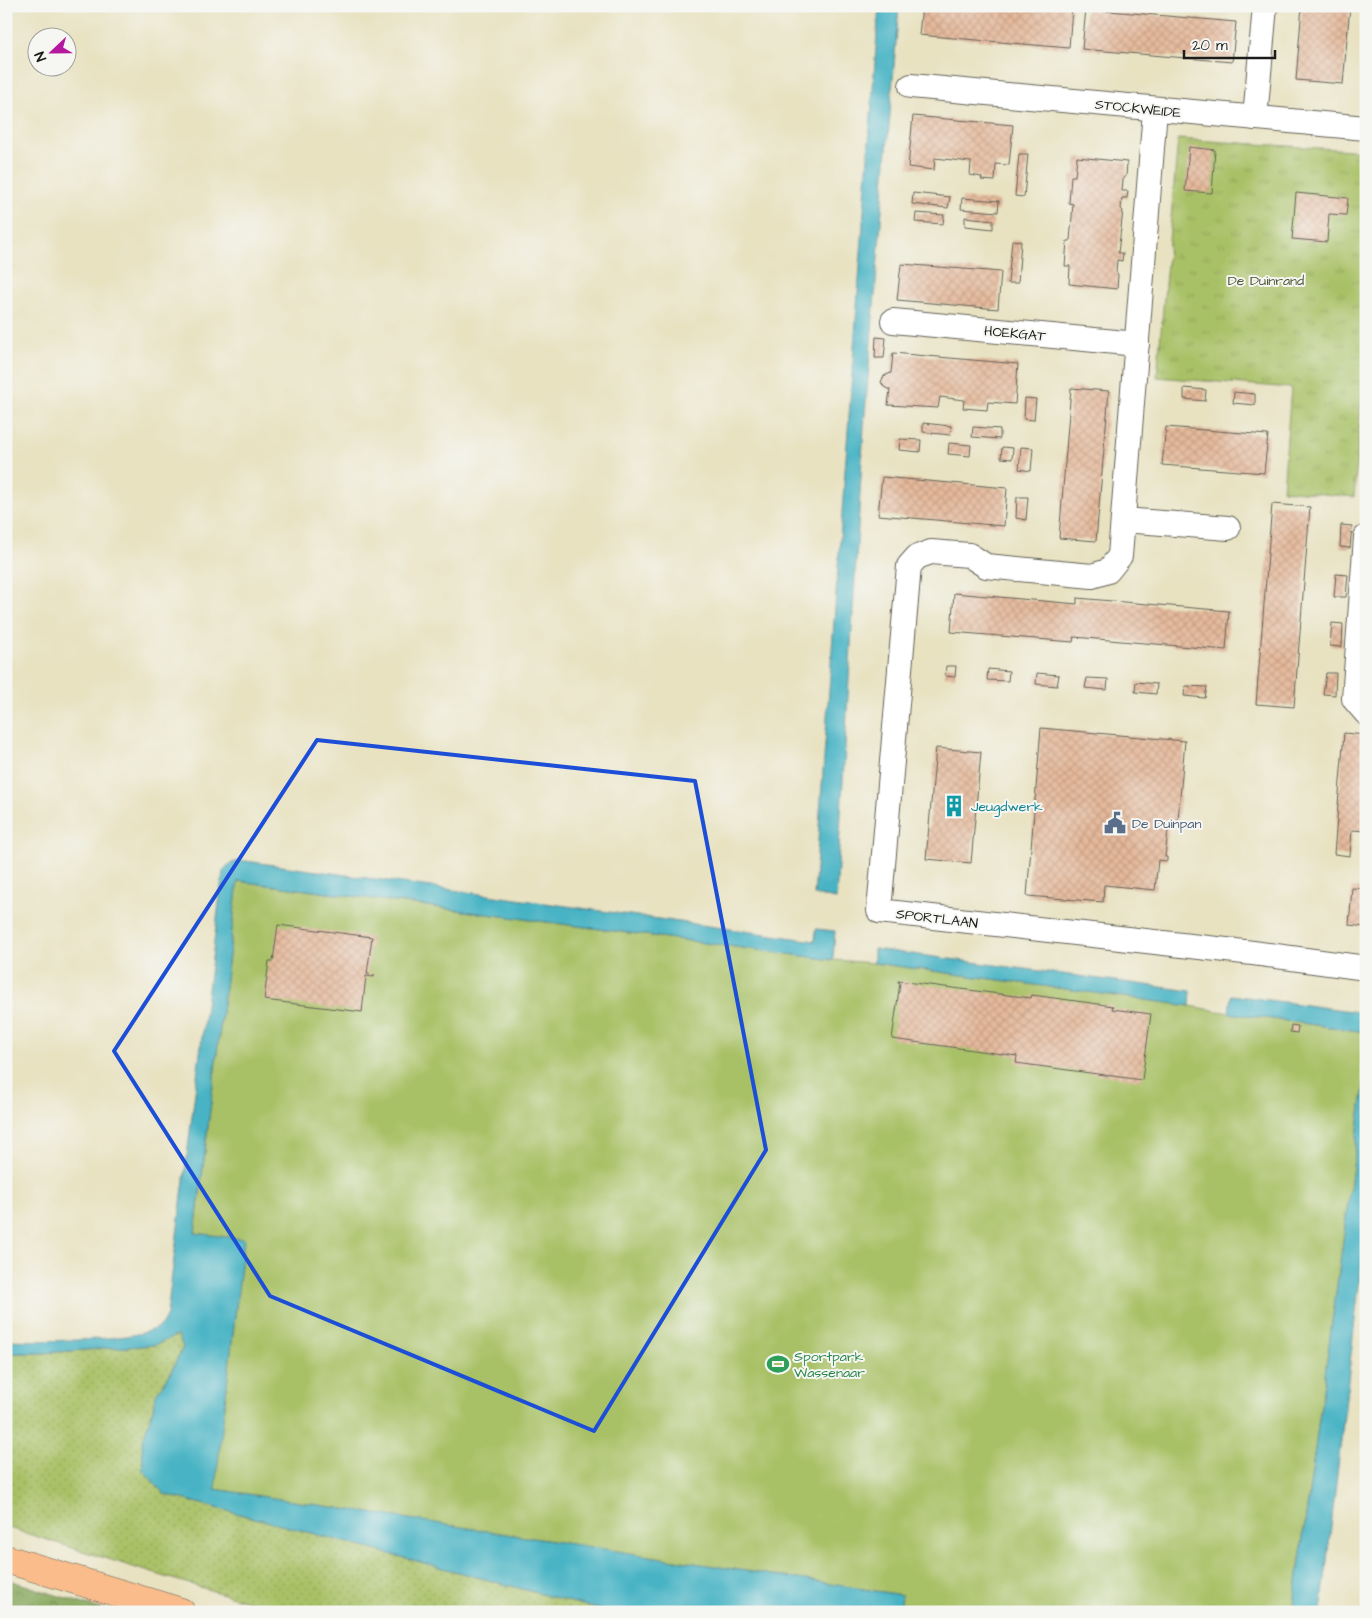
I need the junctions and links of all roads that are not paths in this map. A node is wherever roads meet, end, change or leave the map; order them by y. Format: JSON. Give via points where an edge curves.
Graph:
{"nodes":[{"id":1,"x":1265,"y":6,"type":"edge"},
{"id":2,"x":911,"y":86,"type":"dead end"},
{"id":3,"x":1155,"y":110,"type":"junction"},
{"id":4,"x":1255,"y":118,"type":"junction"},
{"id":5,"x":1366,"y":128,"type":"edge"},
{"id":6,"x":893,"y":321,"type":"dead end"},
{"id":7,"x":1136,"y":344,"type":"junction"},
{"id":8,"x":1122,"y":520,"type":"junction"},
{"id":9,"x":1228,"y":528,"type":"dead end"},
{"id":10,"x":1366,"y":537,"type":"edge"},
{"id":11,"x":1366,"y":714,"type":"edge"},
{"id":12,"x":1366,"y":968,"type":"edge"},
{"id":13,"x":6,"y":1559,"type":"edge"},
{"id":14,"x":181,"y":1612,"type":"edge"}],
"edges":[{"from":1,"to":4,"type":"street"},
{"from":2,"to":3,"type":"street","name":"STOCKWEIDE"},
{"from":3,"to":4,"type":"street","name":"STOCKWEIDE"},
{"from":3,"to":7,"type":"street"},
{"from":4,"to":5,"type":"street","name":"STOCKWEIDE"},
{"from":6,"to":7,"type":"street","name":"HOEKGAT"},
{"from":7,"to":8,"type":"street"},
{"from":8,"to":9,"type":"street"},
{"from":8,"to":12,"type":"street","name":"SPORTLAAN","via":[[1120,556],[1108,571],[1092,576],[986,566],[969,555],[931,552],[917,557],[909,566],[880,911]]},
{"from":10,"to":11,"type":"street","via":[[1354,699]]},
{"from":13,"to":14,"type":"main road"}]}
